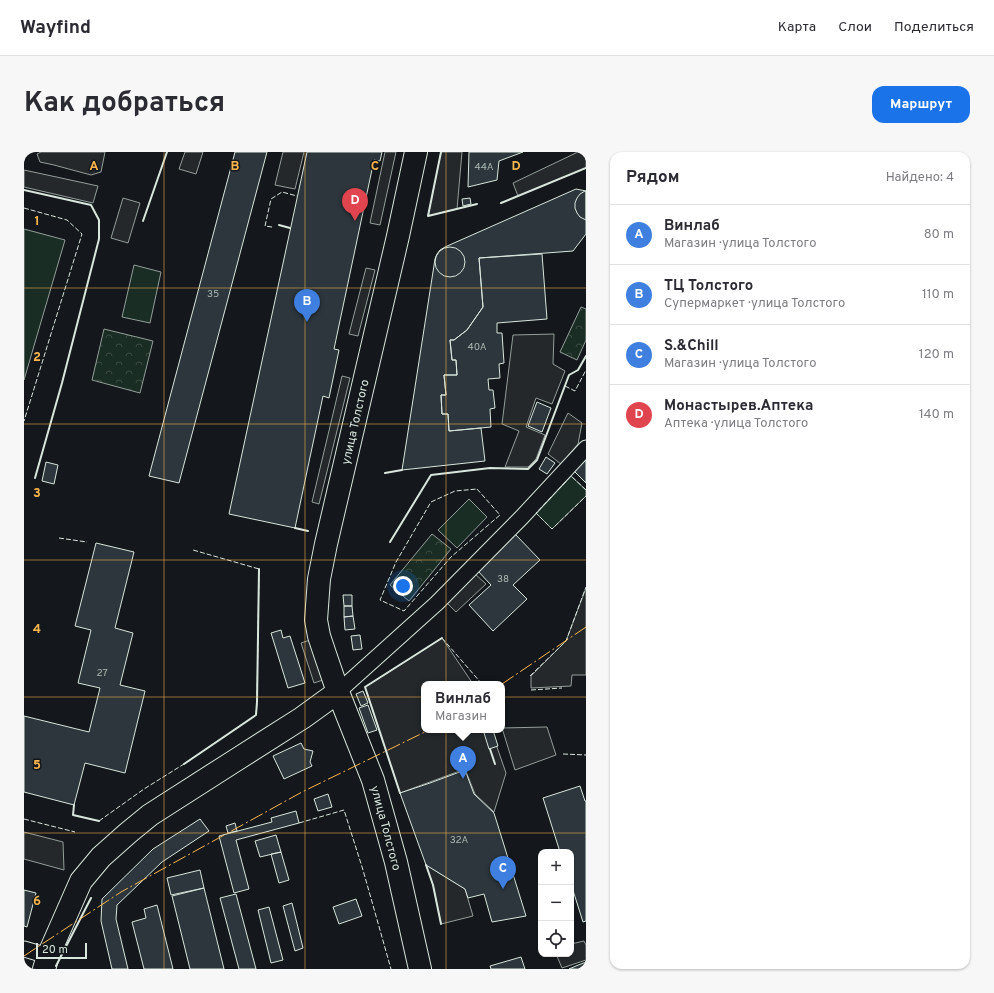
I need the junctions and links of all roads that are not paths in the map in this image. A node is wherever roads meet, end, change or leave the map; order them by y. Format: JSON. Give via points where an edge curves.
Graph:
{"nodes":[{"id":1,"x":416,"y":152,"type":"edge"},
{"id":2,"x":586,"y":448,"type":"edge"},
{"id":3,"x":338,"y":692,"type":"junction"},
{"id":4,"x":24,"y":949,"type":"edge"},
{"id":5,"x":46,"y":963,"type":"edge"},
{"id":6,"x":420,"y":969,"type":"edge"}],
"edges":[{"from":1,"to":3,"type":"main road","name":"улица Толстого","via":[[319,579],[316,620]]},
{"from":2,"to":3,"type":"street","via":[[438,603]]},
{"from":3,"to":5,"type":"main road","via":[[302,718],[150,815],[101,857],[81,882]]},
{"from":3,"to":6,"type":"main road","name":"улица Толстого","via":[[373,780],[396,862]]},
{"from":4,"to":5,"type":"street"}]}
